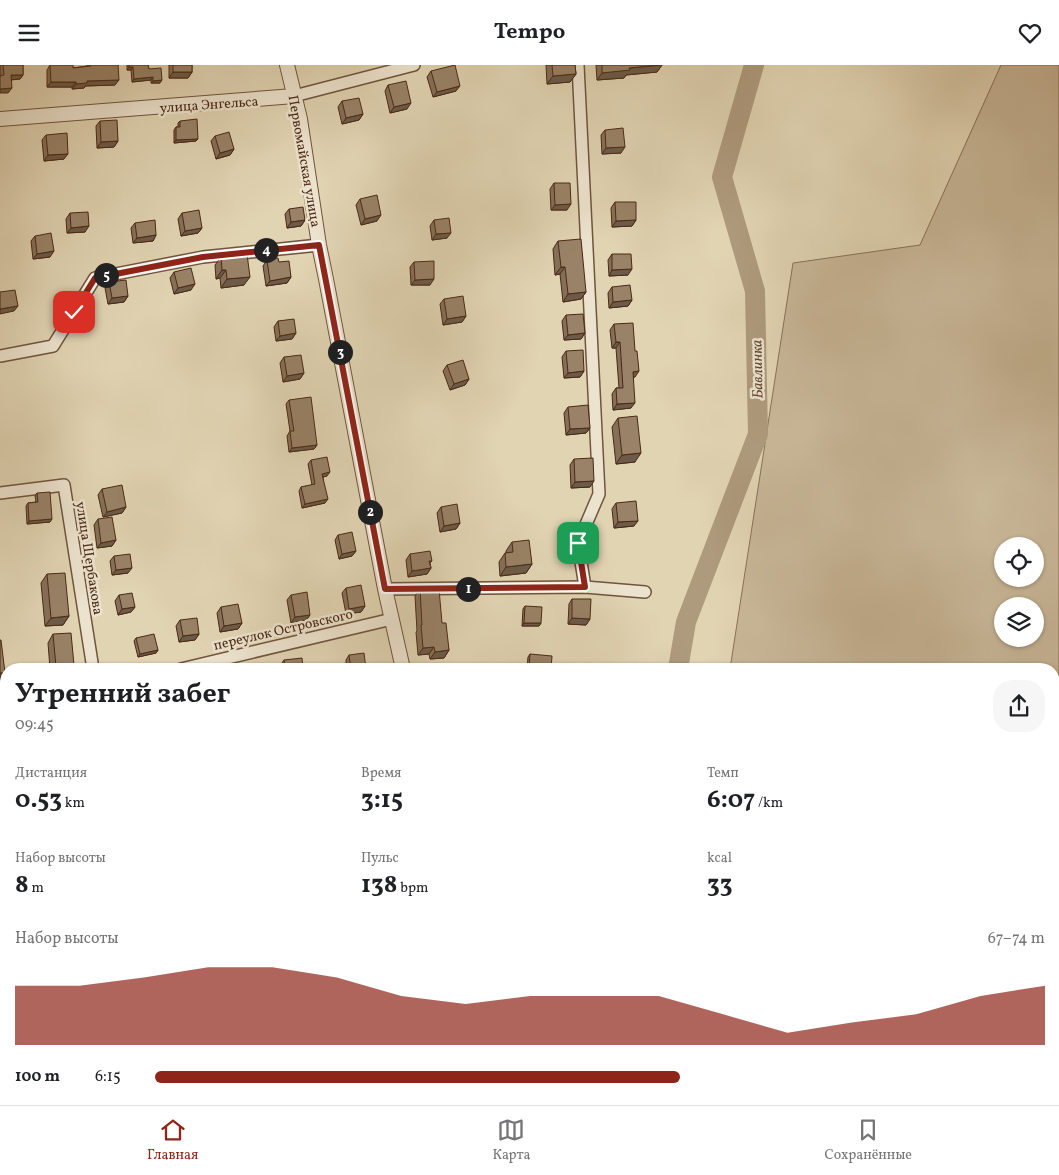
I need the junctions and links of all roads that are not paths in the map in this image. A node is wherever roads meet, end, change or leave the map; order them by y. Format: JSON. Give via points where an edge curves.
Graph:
{"nodes":[{"id":1,"x":287,"y":65,"type":"edge"},
{"id":2,"x":414,"y":65,"type":"edge"},
{"id":3,"x":578,"y":65,"type":"edge"},
{"id":4,"x":294,"y":96,"type":"junction"},
{"id":5,"x":0,"y":119,"type":"edge"},
{"id":6,"x":319,"y":245,"type":"junction"},
{"id":7,"x":0,"y":356,"type":"edge"},
{"id":8,"x":0,"y":493,"type":"edge"},
{"id":9,"x":585,"y":587,"type":"junction"},
{"id":10,"x":385,"y":589,"type":"junction"},
{"id":11,"x":645,"y":592,"type":"dead end"},
{"id":12,"x":392,"y":619,"type":"junction"},
{"id":13,"x":92,"y":663,"type":"edge"},
{"id":14,"x":215,"y":663,"type":"edge"},
{"id":15,"x":402,"y":663,"type":"edge"}],
"edges":[{"from":1,"to":4,"type":"street","name":"Первомайская улица"},
{"from":2,"to":4,"type":"street","name":"улица Энгельса"},
{"from":3,"to":9,"type":"street","via":[[599,494],[578,543]]},
{"from":4,"to":5,"type":"street","name":"улица Энгельса"},
{"from":4,"to":6,"type":"street","name":"Первомайская улица"},
{"from":6,"to":7,"type":"street","via":[[203,257],[95,278],[53,346]]},
{"from":6,"to":10,"type":"street","name":"Первомайская улица"},
{"from":8,"to":13,"type":"street","name":"улица Щербакова","via":[[64,485]]},
{"from":9,"to":10,"type":"street"},
{"from":9,"to":11,"type":"street"},
{"from":10,"to":12,"type":"street","name":"Первомайская улица"},
{"from":12,"to":14,"type":"street","name":"переулок Островского"},
{"from":12,"to":15,"type":"street","name":"Первомайская улица"}]}
